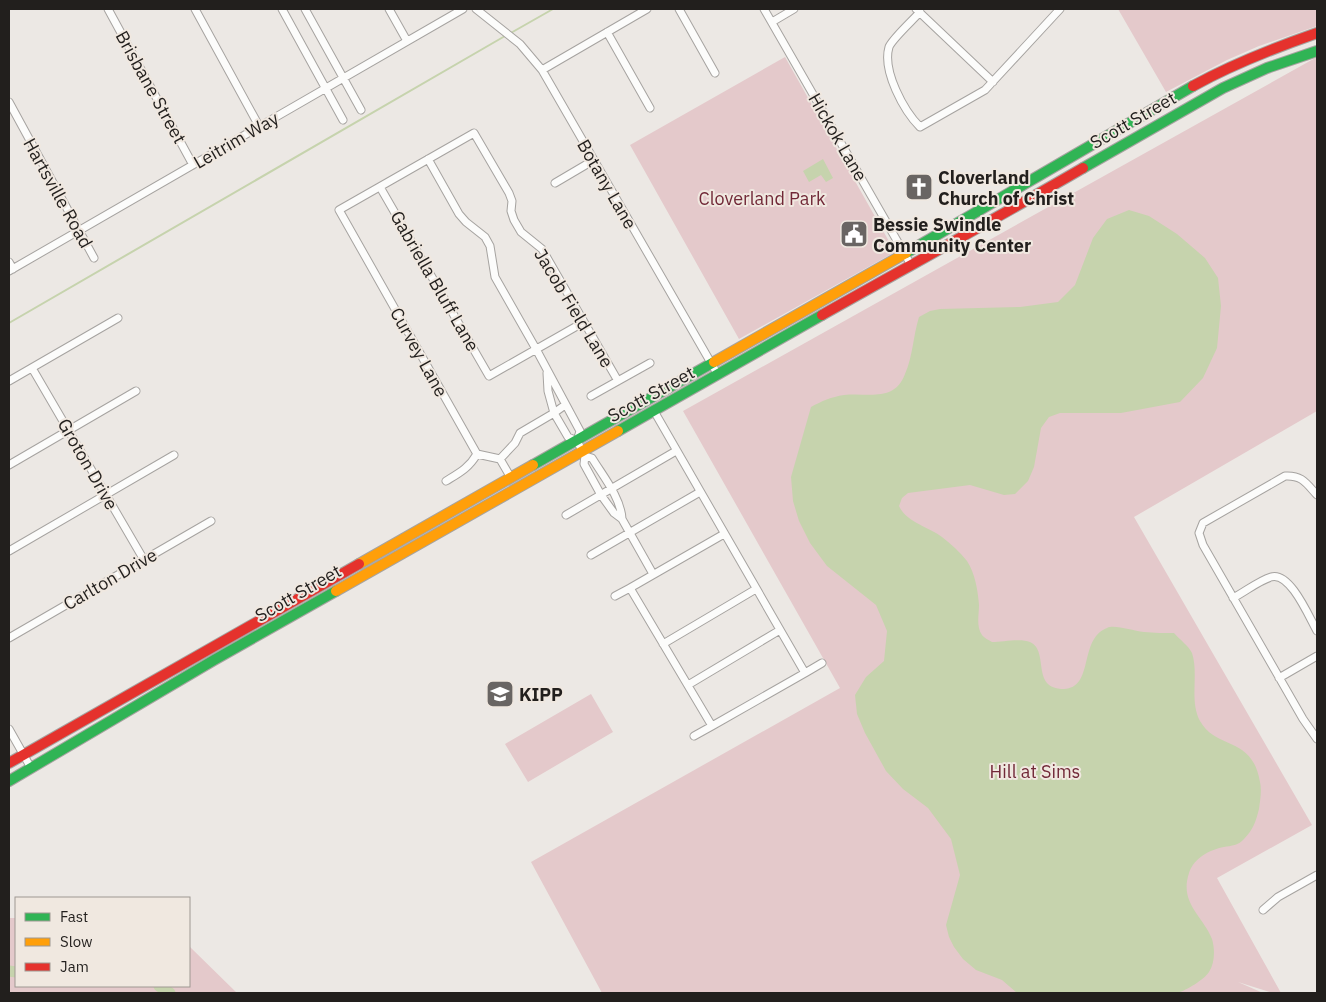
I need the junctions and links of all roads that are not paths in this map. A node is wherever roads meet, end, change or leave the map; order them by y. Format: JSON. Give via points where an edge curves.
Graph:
{"nodes":[{"id":1,"x":108,"y":9,"type":"edge"},
{"id":2,"x":195,"y":9,"type":"edge"},
{"id":3,"x":282,"y":9,"type":"edge"},
{"id":4,"x":305,"y":9,"type":"edge"},
{"id":5,"x":389,"y":9,"type":"edge"},
{"id":6,"x":463,"y":9,"type":"edge"},
{"id":7,"x":476,"y":9,"type":"edge"},
{"id":8,"x":647,"y":9,"type":"edge"},
{"id":9,"x":679,"y":9,"type":"edge"},
{"id":10,"x":764,"y":9,"type":"edge"},
{"id":11,"x":794,"y":9,"type":"edge"},
{"id":12,"x":1060,"y":9,"type":"edge"},
{"id":13,"x":918,"y":10,"type":"edge"},
{"id":14,"x":772,"y":22,"type":"junction"},
{"id":15,"x":607,"y":32,"type":"junction"},
{"id":16,"x":1317,"y":33,"type":"edge"},
{"id":17,"x":407,"y":41,"type":"junction"},
{"id":18,"x":1317,"y":51,"type":"edge"},
{"id":19,"x":542,"y":70,"type":"junction"},
{"id":20,"x":715,"y":73,"type":"dead end"},
{"id":21,"x":343,"y":78,"type":"junction"},
{"id":22,"x":993,"y":82,"type":"junction"},
{"id":23,"x":325,"y":88,"type":"junction"},
{"id":24,"x":9,"y":102,"type":"edge"},
{"id":25,"x":650,"y":108,"type":"dead end"},
{"id":26,"x":361,"y":110,"type":"dead end"},
{"id":27,"x":1148,"y":112,"type":"junction"},
{"id":28,"x":343,"y":120,"type":"dead end"},
{"id":29,"x":259,"y":126,"type":"junction"},
{"id":30,"x":1155,"y":126,"type":"junction"},
{"id":31,"x":428,"y":159,"type":"junction"},
{"id":32,"x":594,"y":160,"type":"junction"},
{"id":33,"x":193,"y":165,"type":"junction"},
{"id":34,"x":555,"y":183,"type":"dead end"},
{"id":35,"x":380,"y":186,"type":"junction"},
{"id":36,"x":79,"y":231,"type":"junction"},
{"id":37,"x":904,"y":254,"type":"junction"},
{"id":38,"x":94,"y":258,"type":"dead end"},
{"id":39,"x":911,"y":265,"type":"junction"},
{"id":40,"x":10,"y":267,"type":"edge"},
{"id":41,"x":807,"y":309,"type":"junction"},
{"id":42,"x":118,"y":318,"type":"dead end"},
{"id":43,"x":814,"y":321,"type":"junction"},
{"id":44,"x":584,"y":322,"type":"junction"},
{"id":45,"x":536,"y":349,"type":"junction"},
{"id":46,"x":650,"y":363,"type":"dead end"},
{"id":47,"x":711,"y":364,"type":"junction"},
{"id":48,"x":32,"y":368,"type":"junction"},
{"id":49,"x":546,"y":370,"type":"junction"},
{"id":50,"x":718,"y":375,"type":"junction"},
{"id":51,"x":9,"y":381,"type":"edge"},
{"id":52,"x":618,"y":381,"type":"junction"},
{"id":53,"x":136,"y":391,"type":"dead end"},
{"id":54,"x":591,"y":396,"type":"dead end"},
{"id":55,"x":565,"y":405,"type":"junction"},
{"id":56,"x":654,"y":411,"type":"junction"},
{"id":57,"x":554,"y":413,"type":"junction"},
{"id":58,"x":69,"y":430,"type":"junction"},
{"id":59,"x":577,"y":441,"type":"junction"},
{"id":60,"x":676,"y":451,"type":"junction"},
{"id":61,"x":477,"y":454,"type":"junction"},
{"id":62,"x":584,"y":454,"type":"junction"},
{"id":63,"x":174,"y":455,"type":"dead end"},
{"id":64,"x":500,"y":460,"type":"junction"},
{"id":65,"x":9,"y":465,"type":"edge"},
{"id":66,"x":602,"y":474,"type":"junction"},
{"id":67,"x":511,"y":478,"type":"junction"},
{"id":68,"x":592,"y":480,"type":"junction"},
{"id":69,"x":446,"y":481,"type":"dead end"},
{"id":70,"x":611,"y":489,"type":"junction"},
{"id":71,"x":700,"y":492,"type":"junction"},
{"id":72,"x":106,"y":495,"type":"junction"},
{"id":73,"x":601,"y":495,"type":"junction"},
{"id":74,"x":1317,"y":495,"type":"edge"},
{"id":75,"x":459,"y":506,"type":"junction"},
{"id":76,"x":566,"y":515,"type":"dead end"},
{"id":77,"x":465,"y":517,"type":"junction"},
{"id":78,"x":622,"y":519,"type":"junction"},
{"id":79,"x":211,"y":521,"type":"dead end"},
{"id":80,"x":630,"y":532,"type":"junction"},
{"id":81,"x":724,"y":534,"type":"junction"},
{"id":82,"x":9,"y":551,"type":"edge"},
{"id":83,"x":591,"y":555,"type":"dead end"},
{"id":84,"x":372,"y":556,"type":"junction"},
{"id":85,"x":144,"y":560,"type":"junction"},
{"id":86,"x":377,"y":567,"type":"junction"},
{"id":87,"x":653,"y":574,"type":"junction"},
{"id":88,"x":630,"y":588,"type":"junction"},
{"id":89,"x":756,"y":589,"type":"junction"},
{"id":90,"x":615,"y":596,"type":"dead end"},
{"id":91,"x":1233,"y":598,"type":"junction"},
{"id":92,"x":780,"y":630,"type":"junction"},
{"id":93,"x":1317,"y":631,"type":"edge"},
{"id":94,"x":9,"y":638,"type":"edge"},
{"id":95,"x":663,"y":644,"type":"junction"},
{"id":96,"x":207,"y":649,"type":"junction"},
{"id":97,"x":1317,"y":656,"type":"edge"},
{"id":98,"x":214,"y":660,"type":"junction"},
{"id":99,"x":822,"y":663,"type":"dead end"},
{"id":100,"x":805,"y":673,"type":"junction"},
{"id":101,"x":1279,"y":678,"type":"junction"},
{"id":102,"x":688,"y":685,"type":"junction"},
{"id":103,"x":712,"y":726,"type":"junction"},
{"id":104,"x":9,"y":729,"type":"edge"},
{"id":105,"x":694,"y":736,"type":"dead end"},
{"id":106,"x":1317,"y":739,"type":"edge"},
{"id":107,"x":24,"y":754,"type":"junction"},
{"id":108,"x":9,"y":763,"type":"edge"},
{"id":109,"x":32,"y":768,"type":"junction"},
{"id":110,"x":9,"y":781,"type":"edge"},
{"id":111,"x":1317,"y":875,"type":"edge"},
{"id":112,"x":1263,"y":910,"type":"dead end"}],
"edges":[{"from":1,"to":33,"type":"street","name":"Brisbane Street"},
{"from":2,"to":29,"type":"street"},
{"from":3,"to":23,"type":"street"},
{"from":4,"to":21,"type":"street"},
{"from":5,"to":17,"type":"street"},
{"from":6,"to":17,"type":"street","name":"Leitrim Way"},
{"from":7,"to":19,"type":"street","name":"Botany Lane","via":[[514,38]]},
{"from":8,"to":15,"type":"street"},
{"from":9,"to":20,"type":"street"},
{"from":10,"to":14,"type":"street","name":"Hickok Lane"},
{"from":11,"to":14,"type":"street"},
{"from":12,"to":22,"type":"street"},
{"from":13,"to":22,"type":"street"},
{"from":13,"to":22,"type":"street","via":[[890,46],[887,65],[890,79],[920,127],[985,90]]},
{"from":14,"to":37,"type":"street","name":"Hickok Lane"},
{"from":15,"to":19,"type":"street"},
{"from":15,"to":25,"type":"street"},
{"from":16,"to":27,"type":"main road","name":"Scott Street","via":[[1220,71]]},
{"from":17,"to":21,"type":"street","name":"Leitrim Way"},
{"from":18,"to":30,"type":"main road","name":"Scott Street","via":[[1237,81]]},
{"from":19,"to":32,"type":"street","name":"Botany Lane"},
{"from":21,"to":23,"type":"street","name":"Leitrim Way"},
{"from":21,"to":26,"type":"street"},
{"from":23,"to":28,"type":"street"},
{"from":23,"to":29,"type":"street","name":"Leitrim Way"},
{"from":24,"to":36,"type":"street","name":"Hartsville Road"},
{"from":27,"to":30,"type":"main road"},
{"from":27,"to":37,"type":"main road","name":"Scott Street"},
{"from":29,"to":33,"type":"street","name":"Leitrim Way"},
{"from":30,"to":39,"type":"main road","name":"Scott Street"},
{"from":31,"to":35,"type":"street"},
{"from":31,"to":44,"type":"street","name":"Jacob Field Lane","via":[[474,133],[509,193],[511,211],[520,232],[542,249]]},
{"from":31,"to":45,"type":"street","via":[[459,214],[488,242],[495,277]]},
{"from":32,"to":34,"type":"street"},
{"from":32,"to":47,"type":"street","name":"Botany Lane"},
{"from":33,"to":36,"type":"street","name":"Leitrim Way"},
{"from":35,"to":45,"type":"street","name":"Gabriella Bluff Lane","via":[[489,376]]},
{"from":35,"to":61,"type":"street","name":"Curvey Lane","via":[[339,210]]},
{"from":36,"to":38,"type":"street","name":"Hartsville Road"},
{"from":36,"to":40,"type":"street","name":"Leitrim Way"},
{"from":37,"to":39,"type":"street","name":"Hickok Lane"},
{"from":37,"to":41,"type":"main road","name":"Scott Street"},
{"from":39,"to":43,"type":"main road","name":"Scott Street"},
{"from":41,"to":43,"type":"main road"},
{"from":41,"to":47,"type":"main road","name":"Scott Street"},
{"from":42,"to":48,"type":"street"},
{"from":43,"to":50,"type":"main road","name":"Scott Street"},
{"from":44,"to":45,"type":"street"},
{"from":44,"to":52,"type":"street","name":"Jacob Field Lane"},
{"from":45,"to":49,"type":"street"},
{"from":46,"to":52,"type":"street"},
{"from":47,"to":50,"type":"street","name":"Botany Lane"},
{"from":47,"to":59,"type":"main road","name":"Scott Street"},
{"from":48,"to":51,"type":"street"},
{"from":48,"to":58,"type":"street","name":"Groton Drive"},
{"from":49,"to":55,"type":"street"},
{"from":49,"to":57,"type":"street"},
{"from":50,"to":56,"type":"main road","name":"Scott Street"},
{"from":52,"to":54,"type":"street"},
{"from":53,"to":58,"type":"street"},
{"from":55,"to":57,"type":"street"},
{"from":55,"to":59,"type":"street","via":[[580,431]]},
{"from":56,"to":60,"type":"street"},
{"from":56,"to":62,"type":"main road","name":"Scott Street"},
{"from":57,"to":59,"type":"street","via":[[568,437]]},
{"from":57,"to":64,"type":"street","via":[[520,434]]},
{"from":58,"to":65,"type":"street"},
{"from":58,"to":72,"type":"street","name":"Groton Drive"},
{"from":59,"to":62,"type":"street"},
{"from":59,"to":67,"type":"main road","name":"Scott Street"},
{"from":60,"to":70,"type":"street"},
{"from":60,"to":71,"type":"street"},
{"from":61,"to":64,"type":"street"},
{"from":61,"to":69,"type":"street","via":[[465,470]]},
{"from":62,"to":66,"type":"street","via":[[592,458]]},
{"from":62,"to":68,"type":"street","via":[[584,464]]},
{"from":62,"to":77,"type":"main road","name":"Scott Street"},
{"from":63,"to":72,"type":"street"},
{"from":64,"to":67,"type":"street"},
{"from":66,"to":68,"type":"street"},
{"from":66,"to":70,"type":"street"},
{"from":67,"to":75,"type":"main road","name":"Scott Street"},
{"from":68,"to":73,"type":"street"},
{"from":70,"to":73,"type":"street"},
{"from":70,"to":78,"type":"street","via":[[622,509]]},
{"from":71,"to":80,"type":"street"},
{"from":71,"to":81,"type":"street"},
{"from":72,"to":82,"type":"street"},
{"from":72,"to":85,"type":"street","name":"Groton Drive"},
{"from":73,"to":76,"type":"street"},
{"from":73,"to":78,"type":"street"},
{"from":74,"to":91,"type":"street","via":[[1296,475],[1285,476],[1203,523],[1199,533],[1203,545]]},
{"from":75,"to":77,"type":"main road"},
{"from":75,"to":84,"type":"main road","name":"Scott Street"},
{"from":77,"to":86,"type":"main road","name":"Scott Street"},
{"from":78,"to":80,"type":"street"},
{"from":79,"to":85,"type":"street","name":"Carlton Drive"},
{"from":80,"to":83,"type":"street"},
{"from":80,"to":87,"type":"street"},
{"from":81,"to":87,"type":"street"},
{"from":81,"to":89,"type":"street"},
{"from":84,"to":86,"type":"main road"},
{"from":84,"to":96,"type":"main road","name":"Scott Street"},
{"from":85,"to":94,"type":"street","name":"Carlton Drive"},
{"from":86,"to":98,"type":"main road","name":"Scott Street"},
{"from":87,"to":88,"type":"street"},
{"from":88,"to":90,"type":"street"},
{"from":88,"to":95,"type":"street"},
{"from":89,"to":92,"type":"street"},
{"from":89,"to":95,"type":"street"},
{"from":91,"to":93,"type":"street","via":[[1273,576],[1282,577],[1290,584]]},
{"from":91,"to":101,"type":"street"},
{"from":92,"to":100,"type":"street"},
{"from":92,"to":102,"type":"street"},
{"from":95,"to":102,"type":"street"},
{"from":96,"to":98,"type":"main road"},
{"from":96,"to":107,"type":"main road","name":"Scott Street"},
{"from":97,"to":101,"type":"street"},
{"from":98,"to":109,"type":"main road","name":"Scott Street"},
{"from":99,"to":100,"type":"street"},
{"from":100,"to":103,"type":"street"},
{"from":101,"to":106,"type":"street","via":[[1302,720]]},
{"from":102,"to":103,"type":"street"},
{"from":103,"to":105,"type":"street"},
{"from":104,"to":107,"type":"street"},
{"from":107,"to":108,"type":"main road","name":"Scott Street"},
{"from":107,"to":109,"type":"street"},
{"from":109,"to":110,"type":"main road","name":"Scott Street"},
{"from":111,"to":112,"type":"street","via":[[1278,897]]}]}
